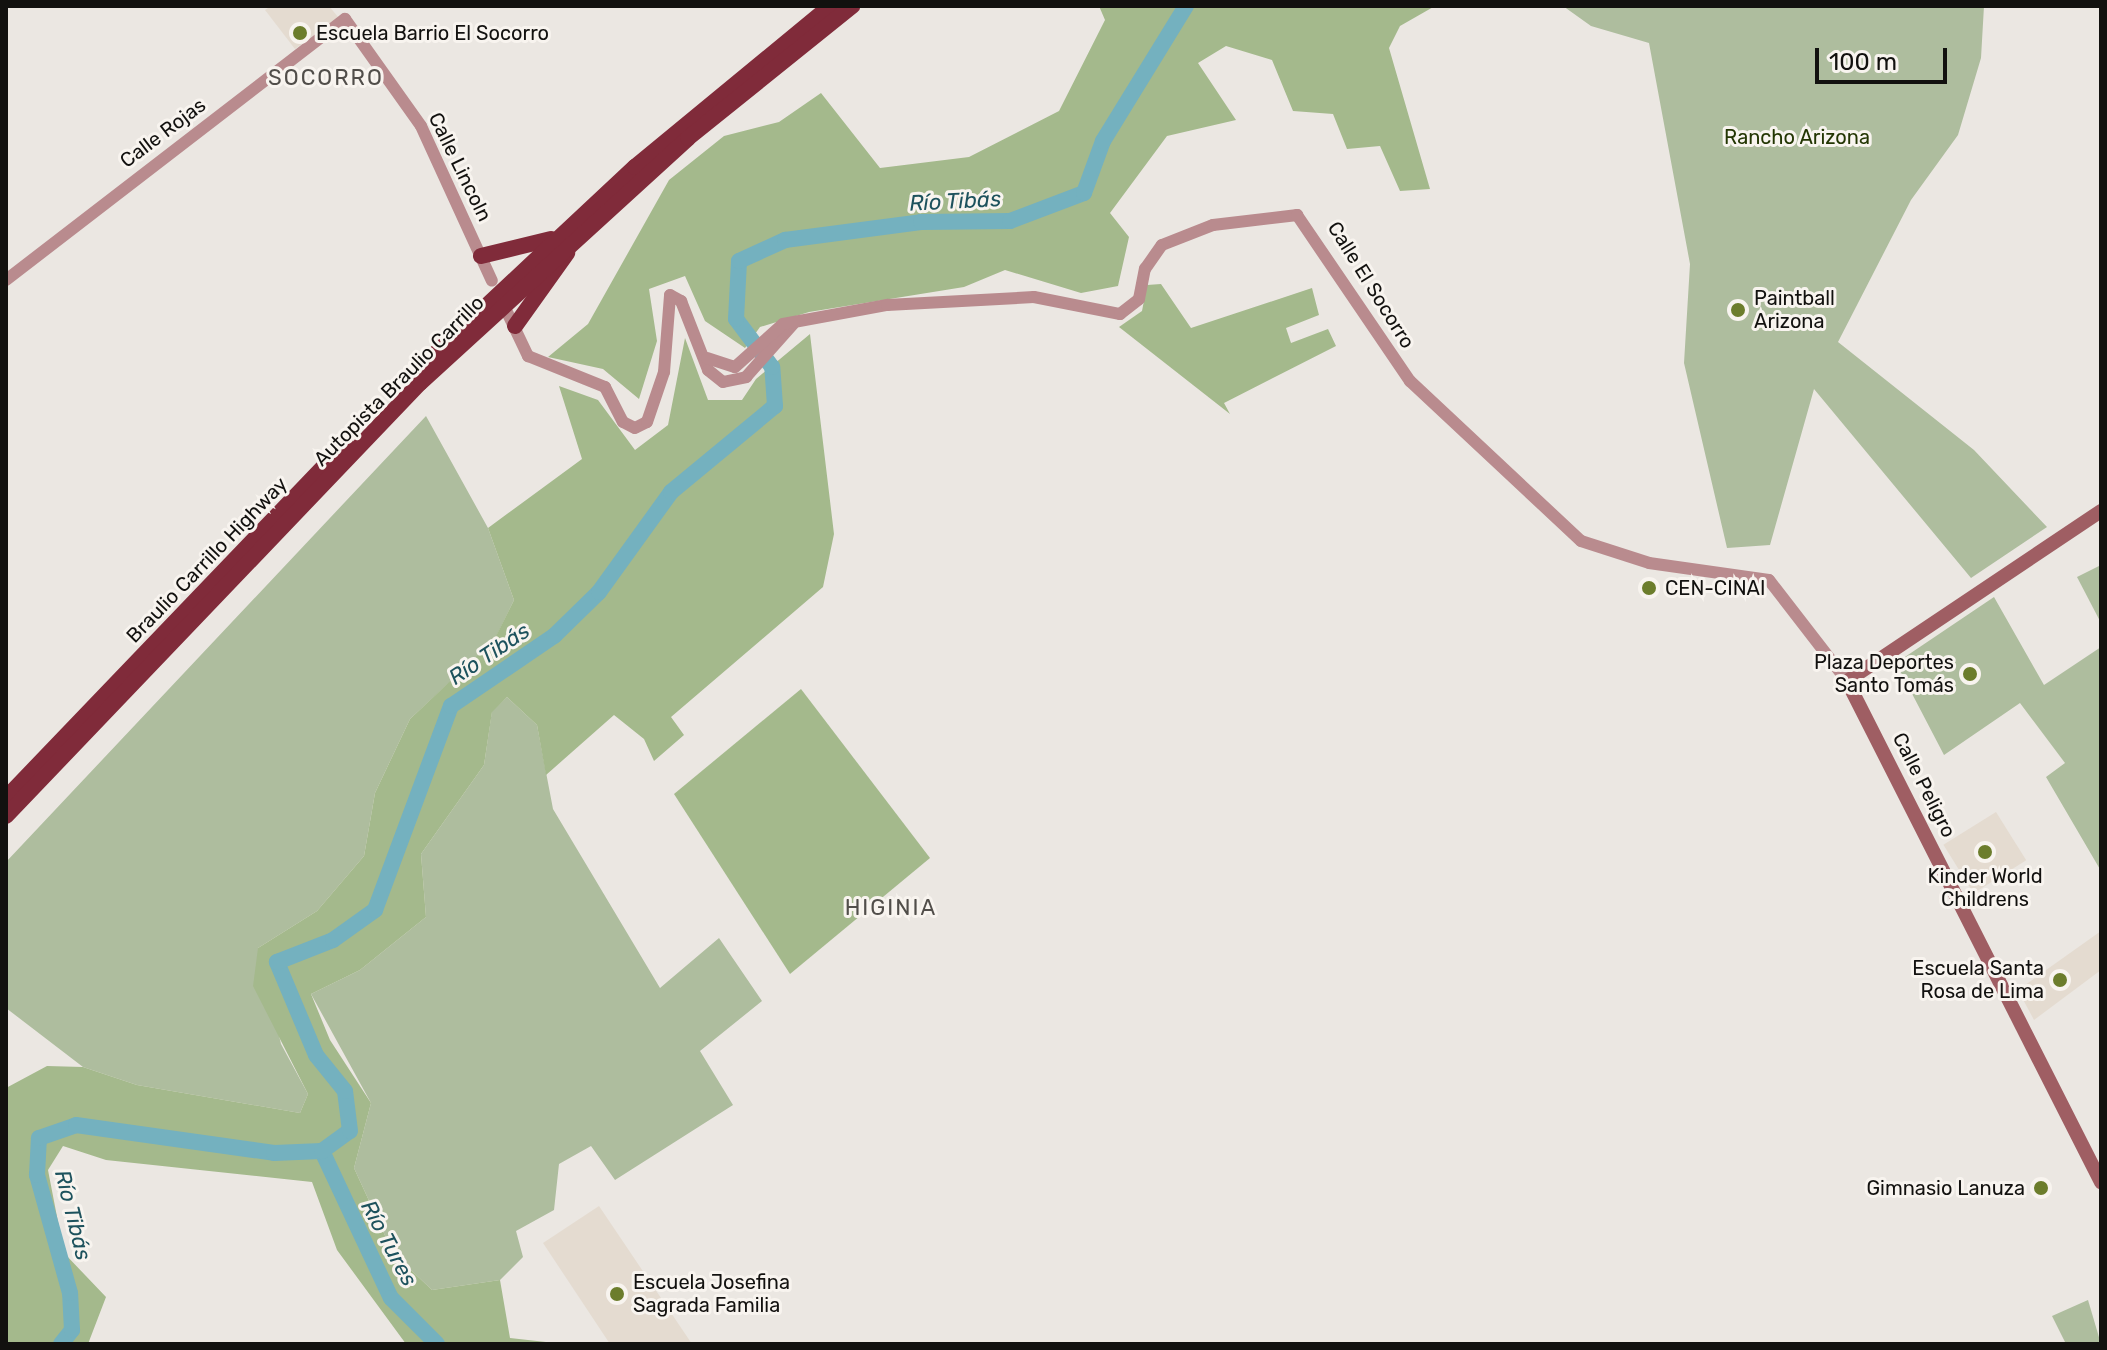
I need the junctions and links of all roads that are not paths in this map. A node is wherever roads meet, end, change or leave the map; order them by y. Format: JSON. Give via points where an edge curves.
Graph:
{"nodes":[{"id":1,"x":830,"y":6,"type":"edge"},
{"id":2,"x":852,"y":6,"type":"edge"},
{"id":3,"x":345,"y":19,"type":"joint"},
{"id":4,"x":565,"y":240,"type":"junction"},
{"id":5,"x":481,"y":256,"type":"junction"},
{"id":6,"x":6,"y":280,"type":"edge"},
{"id":7,"x":492,"y":281,"type":"dead end"},
{"id":8,"x":511,"y":319,"type":"joint"},
{"id":9,"x":793,"y":324,"type":"junction"},
{"id":10,"x":750,"y":365,"type":"junction"},
{"id":11,"x":2101,"y":511,"type":"edge"},
{"id":12,"x":1847,"y":681,"type":"junction"},
{"id":13,"x":6,"y":798,"type":"edge"},
{"id":14,"x":6,"y":816,"type":"edge"},
{"id":15,"x":2101,"y":1182,"type":"edge"}],
"edges":[{"from":1,"to":4,"type":"highway","name":"Autopista Braulio Carrillo","via":[[716,96]]},
{"from":2,"to":4,"type":"highway","name":"Autopista Braulio Carrillo"},
{"from":3,"to":5,"type":"street","name":"Calle Lincoln","via":[[421,126]]},
{"from":3,"to":6,"type":"street","name":"Calle Rojas"},
{"from":4,"to":5,"type":"highway"},
{"from":4,"to":8,"type":"highway"},
{"from":4,"to":13,"type":"highway","name":"Autopista Braulio Carrillo","via":[[413,375]]},
{"from":4,"to":14,"type":"highway","name":"Autopista Braulio Carrillo","via":[[420,383]]},
{"from":5,"to":7,"type":"street"},
{"from":8,"to":10,"type":"street","via":[[528,356],[605,387],[623,422],[635,428],[647,422],[664,372],[670,295],[681,301],[707,358],[730,367]]},
{"from":9,"to":10,"type":"street","via":[[773,349]]},
{"from":9,"to":10,"type":"street","name":"Calle El Socorro","via":[[769,334]]},
{"from":9,"to":12,"type":"street","name":"Calle El Socorro","via":[[887,305],[1034,297],[1120,314],[1139,299],[1145,269],[1162,245],[1213,225],[1297,215],[1410,381],[1581,541],[1649,563],[1769,580]]},
{"from":11,"to":12,"type":"main road"},
{"from":12,"to":15,"type":"main road","name":"Calle Peligro"}]}
